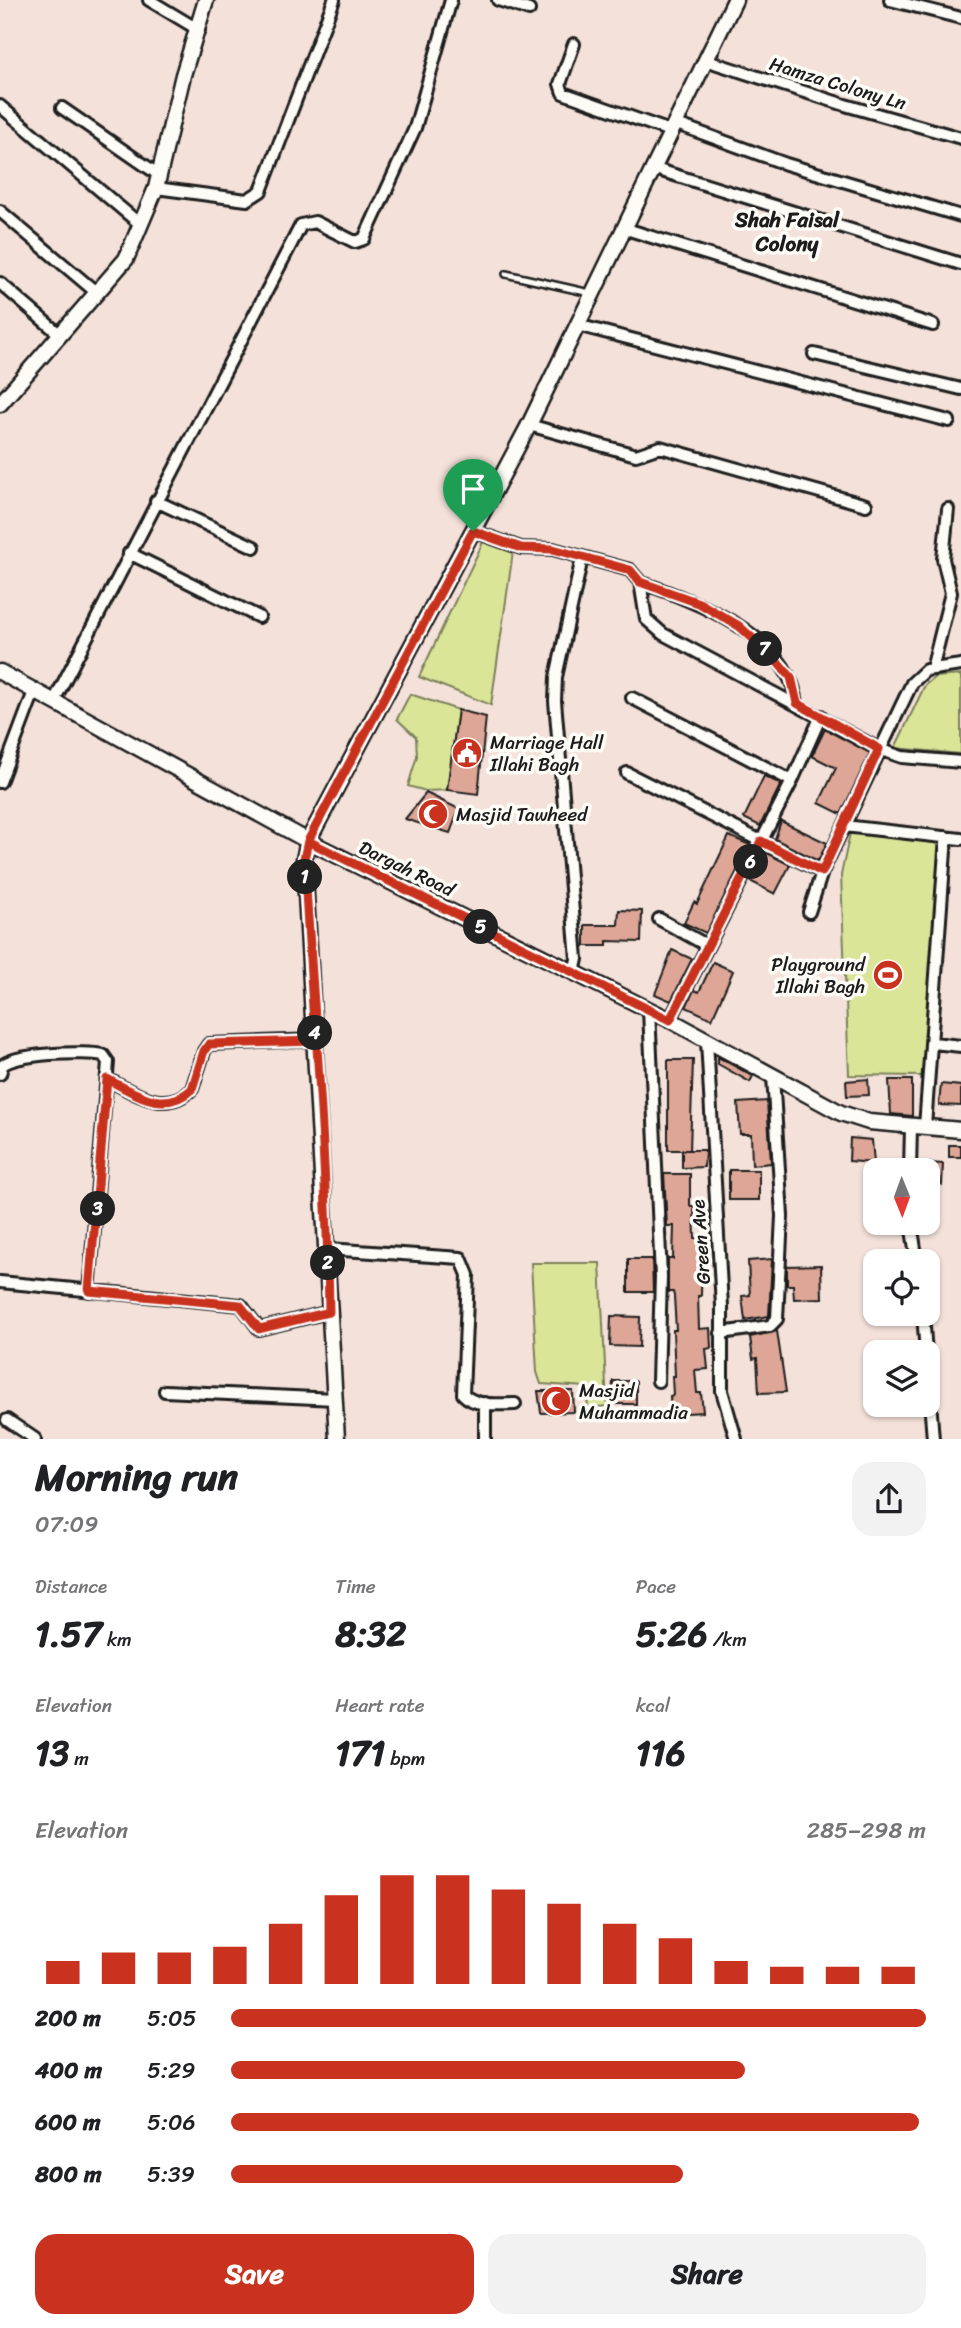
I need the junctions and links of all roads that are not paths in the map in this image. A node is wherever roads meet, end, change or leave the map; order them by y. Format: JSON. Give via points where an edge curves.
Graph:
{"nodes":[{"id":1,"x":149,"y":0,"type":"edge"},
{"id":2,"x":206,"y":0,"type":"edge"},
{"id":3,"x":334,"y":0,"type":"edge"},
{"id":4,"x":451,"y":0,"type":"edge"},
{"id":5,"x":498,"y":0,"type":"edge"},
{"id":6,"x":735,"y":0,"type":"edge"},
{"id":7,"x":890,"y":0,"type":"edge"},
{"id":8,"x":528,"y":10,"type":"dead end"},
{"id":9,"x":961,"y":18,"type":"edge"},
{"id":10,"x":199,"y":30,"type":"junction"},
{"id":11,"x":574,"y":44,"type":"dead end"},
{"id":12,"x":705,"y":60,"type":"junction"},
{"id":13,"x":0,"y":106,"type":"edge"},
{"id":14,"x":62,"y":108,"type":"dead end"},
{"id":15,"x":672,"y":127,"type":"junction"},
{"id":16,"x":961,"y":138,"type":"edge"},
{"id":17,"x":652,"y":168,"type":"junction"},
{"id":18,"x":158,"y":181,"type":"junction"},
{"id":19,"x":0,"y":211,"type":"edge"},
{"id":20,"x":961,"y":216,"type":"edge"},
{"id":21,"x":141,"y":225,"type":"junction"},
{"id":22,"x":624,"y":228,"type":"junction"},
{"id":23,"x":961,"y":264,"type":"edge"},
{"id":24,"x":506,"y":274,"type":"dead end"},
{"id":25,"x":0,"y":283,"type":"edge"},
{"id":26,"x":97,"y":293,"type":"junction"},
{"id":27,"x":590,"y":293,"type":"junction"},
{"id":28,"x":577,"y":325,"type":"junction"},
{"id":29,"x":933,"y":325,"type":"dead end"},
{"id":30,"x":58,"y":333,"type":"junction"},
{"id":31,"x":814,"y":354,"type":"dead end"},
{"id":32,"x":961,"y":390,"type":"edge"},
{"id":33,"x":0,"y":404,"type":"edge"},
{"id":34,"x":948,"y":421,"type":"dead end"},
{"id":35,"x":529,"y":425,"type":"junction"},
{"id":36,"x":156,"y":501,"type":"junction"},
{"id":37,"x":866,"y":505,"type":"dead end"},
{"id":38,"x":948,"y":509,"type":"dead end"},
{"id":39,"x":473,"y":531,"type":"junction"},
{"id":40,"x":254,"y":547,"type":"dead end"},
{"id":41,"x":129,"y":553,"type":"junction"},
{"id":42,"x":582,"y":558,"type":"junction"},
{"id":43,"x":640,"y":582,"type":"junction"},
{"id":44,"x":259,"y":617,"type":"dead end"},
{"id":45,"x":961,"y":665,"type":"edge"},
{"id":46,"x":932,"y":669,"type":"junction"},
{"id":47,"x":0,"y":672,"type":"edge"},
{"id":48,"x":35,"y":689,"type":"junction"},
{"id":49,"x":632,"y":698,"type":"dead end"},
{"id":50,"x":55,"y":699,"type":"junction"},
{"id":51,"x":797,"y":703,"type":"junction"},
{"id":52,"x":821,"y":716,"type":"junction"},
{"id":53,"x":879,"y":749,"type":"junction"},
{"id":54,"x":961,"y":762,"type":"edge"},
{"id":55,"x":627,"y":773,"type":"dead end"},
{"id":56,"x":792,"y":780,"type":"junction"},
{"id":57,"x":0,"y":782,"type":"edge"},
{"id":58,"x":844,"y":826,"type":"junction"},
{"id":59,"x":946,"y":837,"type":"junction"},
{"id":60,"x":961,"y":839,"type":"edge"},
{"id":61,"x":308,"y":841,"type":"junction"},
{"id":62,"x":761,"y":841,"type":"junction"},
{"id":63,"x":822,"y":872,"type":"junction"},
{"id":64,"x":809,"y":912,"type":"dead end"},
{"id":65,"x":659,"y":919,"type":"dead end"},
{"id":66,"x":708,"y":946,"type":"junction"},
{"id":67,"x":574,"y":973,"type":"junction"},
{"id":68,"x":649,"y":1010,"type":"junction"},
{"id":69,"x":670,"y":1020,"type":"junction"},
{"id":70,"x":315,"y":1041,"type":"junction"},
{"id":71,"x":707,"y":1041,"type":"junction"},
{"id":72,"x":933,"y":1043,"type":"junction"},
{"id":73,"x":961,"y":1046,"type":"edge"},
{"id":74,"x":0,"y":1074,"type":"edge"},
{"id":75,"x":773,"y":1076,"type":"junction"},
{"id":76,"x":107,"y":1079,"type":"junction"},
{"id":77,"x":918,"y":1126,"type":"junction"},
{"id":78,"x":961,"y":1130,"type":"edge"},
{"id":79,"x":912,"y":1158,"type":"edge"},
{"id":80,"x":328,"y":1249,"type":"junction"},
{"id":81,"x":0,"y":1282,"type":"edge"},
{"id":82,"x":89,"y":1291,"type":"junction"},
{"id":83,"x":329,"y":1312,"type":"junction"},
{"id":84,"x":721,"y":1333,"type":"junction"},
{"id":85,"x":658,"y":1381,"type":"dead end"},
{"id":86,"x":165,"y":1391,"type":"dead end"},
{"id":87,"x":335,"y":1399,"type":"junction"},
{"id":88,"x":485,"y":1404,"type":"junction"},
{"id":89,"x":515,"y":1404,"type":"dead end"},
{"id":90,"x":931,"y":1417,"type":"edge"},
{"id":91,"x":6,"y":1420,"type":"dead end"},
{"id":92,"x":34,"y":1439,"type":"edge"},
{"id":93,"x":337,"y":1439,"type":"edge"},
{"id":94,"x":485,"y":1439,"type":"edge"},
{"id":95,"x":736,"y":1439,"type":"edge"},
{"id":96,"x":933,"y":1439,"type":"edge"}],
"edges":[{"from":1,"to":10,"type":"street"},
{"from":2,"to":10,"type":"street"},
{"from":3,"to":18,"type":"street","via":[[256,198],[247,200]]},
{"from":4,"to":36,"type":"street","via":[[415,128],[364,239],[355,242],[314,222],[301,225]]},
{"from":5,"to":8,"type":"street"},
{"from":6,"to":12,"type":"street"},
{"from":7,"to":9,"type":"street"},
{"from":10,"to":18,"type":"street","via":[[183,75]]},
{"from":11,"to":15,"type":"street","via":[[560,84],[563,93]]},
{"from":12,"to":15,"type":"street"},
{"from":12,"to":16,"type":"street","name":"Hamza Colony Ln"},
{"from":13,"to":21,"type":"street"},
{"from":14,"to":18,"type":"street"},
{"from":15,"to":17,"type":"street"},
{"from":15,"to":20,"type":"street"},
{"from":17,"to":22,"type":"street"},
{"from":17,"to":23,"type":"street"},
{"from":18,"to":21,"type":"street"},
{"from":19,"to":26,"type":"street"},
{"from":21,"to":26,"type":"street","via":[[126,259]]},
{"from":22,"to":27,"type":"street"},
{"from":22,"to":29,"type":"street"},
{"from":24,"to":27,"type":"lane"},
{"from":25,"to":30,"type":"street"},
{"from":26,"to":30,"type":"street"},
{"from":27,"to":28,"type":"street"},
{"from":28,"to":34,"type":"street"},
{"from":28,"to":35,"type":"street"},
{"from":30,"to":33,"type":"street"},
{"from":31,"to":32,"type":"street"},
{"from":35,"to":37,"type":"street","via":[[636,454],[660,447]]},
{"from":35,"to":39,"type":"street"},
{"from":36,"to":40,"type":"street"},
{"from":36,"to":41,"type":"street"},
{"from":38,"to":46,"type":"street","via":[[943,559],[950,593]]},
{"from":39,"to":42,"type":"street","via":[[521,548],[553,549]]},
{"from":39,"to":61,"type":"street"},
{"from":41,"to":44,"type":"street"},
{"from":41,"to":50,"type":"street"},
{"from":42,"to":43,"type":"street","via":[[630,570]]},
{"from":42,"to":67,"type":"street","via":[[555,701],[577,959]]},
{"from":43,"to":51,"type":"street","via":[[699,603],[739,626],[786,670]]},
{"from":43,"to":51,"type":"street","via":[[646,619],[663,634]]},
{"from":45,"to":46,"type":"street"},
{"from":46,"to":53,"type":"street","via":[[918,674],[912,683]]},
{"from":47,"to":48,"type":"street","name":"Dargah Road"},
{"from":48,"to":50,"type":"street","name":"Dargah Road"},
{"from":48,"to":57,"type":"street"},
{"from":49,"to":56,"type":"street"},
{"from":50,"to":61,"type":"street","name":"Dargah Road"},
{"from":51,"to":52,"type":"street"},
{"from":52,"to":53,"type":"street"},
{"from":52,"to":56,"type":"street"},
{"from":53,"to":54,"type":"street","via":[[902,757]]},
{"from":53,"to":58,"type":"street"},
{"from":55,"to":62,"type":"street"},
{"from":56,"to":62,"type":"street"},
{"from":58,"to":59,"type":"street"},
{"from":58,"to":63,"type":"street"},
{"from":59,"to":60,"type":"street"},
{"from":59,"to":72,"type":"street"},
{"from":61,"to":67,"type":"street","name":"Dargah Road"},
{"from":61,"to":70,"type":"street","via":[[304,859]]},
{"from":62,"to":63,"type":"street"},
{"from":62,"to":66,"type":"street"},
{"from":63,"to":64,"type":"street"},
{"from":65,"to":66,"type":"street"},
{"from":66,"to":69,"type":"street"},
{"from":67,"to":68,"type":"street","name":"Dargah Road"},
{"from":68,"to":69,"type":"street","name":"Dargah Road"},
{"from":68,"to":85,"type":"street","via":[[661,1277]]},
{"from":69,"to":71,"type":"street","name":"Dargah Road"},
{"from":70,"to":76,"type":"street","via":[[209,1044],[192,1089],[169,1102],[150,1101]]},
{"from":70,"to":80,"type":"street"},
{"from":71,"to":75,"type":"street","name":"Dargah Road"},
{"from":71,"to":84,"type":"street","name":"Green Ave"},
{"from":72,"to":73,"type":"street"},
{"from":72,"to":77,"type":"street"},
{"from":74,"to":76,"type":"street","via":[[6,1061],[13,1059],[84,1053],[106,1057]]},
{"from":75,"to":77,"type":"street","name":"Dargah Road","via":[[854,1119]]},
{"from":75,"to":84,"type":"street","via":[[782,1216],[777,1319],[770,1326]]},
{"from":76,"to":82,"type":"street"},
{"from":77,"to":78,"type":"street","name":"Dargah Road"},
{"from":77,"to":79,"type":"street"},
{"from":80,"to":83,"type":"street"},
{"from":80,"to":88,"type":"street","via":[[461,1258],[468,1275],[463,1394]]},
{"from":81,"to":82,"type":"street"},
{"from":82,"to":83,"type":"street","via":[[240,1305],[259,1329]]},
{"from":83,"to":87,"type":"street"},
{"from":84,"to":95,"type":"street","name":"Green Ave","via":[[722,1391]]},
{"from":86,"to":87,"type":"street"},
{"from":87,"to":93,"type":"street"},
{"from":88,"to":89,"type":"street"},
{"from":88,"to":94,"type":"street"},
{"from":90,"to":96,"type":"street"},
{"from":91,"to":92,"type":"street"}]}
